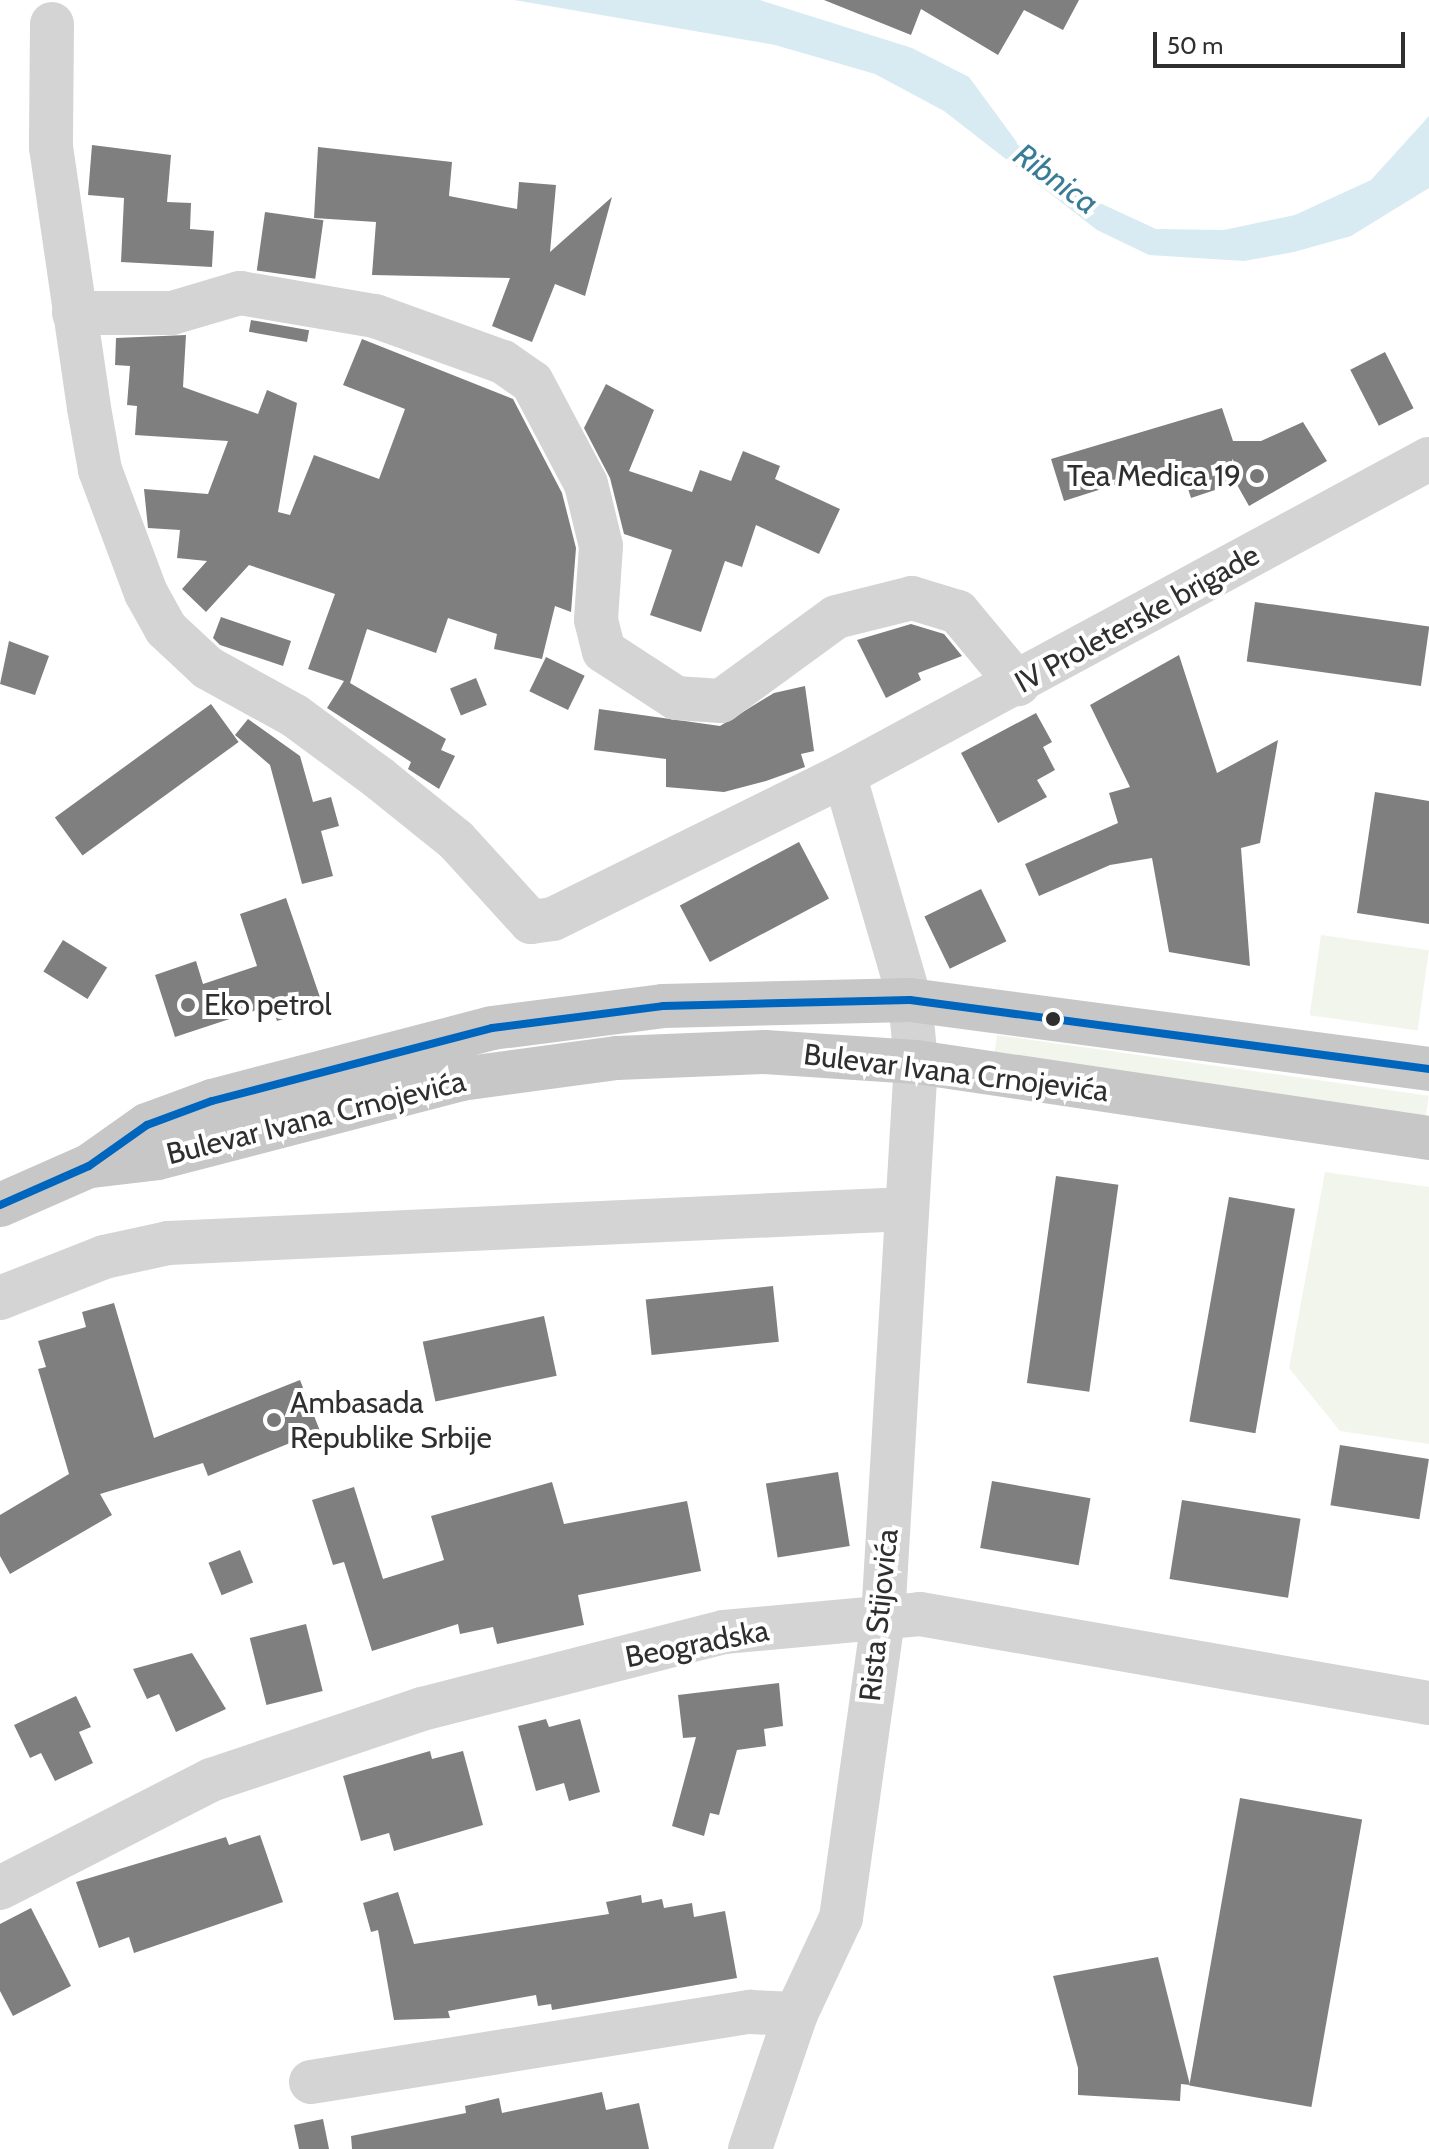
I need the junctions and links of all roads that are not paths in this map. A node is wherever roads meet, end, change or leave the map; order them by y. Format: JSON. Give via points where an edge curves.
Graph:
{"nodes":[{"id":1,"x":52,"y":24,"type":"dead end"},
{"id":2,"x":74,"y":313,"type":"junction"},
{"id":3,"x":1429,"y":459,"type":"edge"},
{"id":4,"x":1018,"y":684,"type":"junction"},
{"id":5,"x":844,"y":775,"type":"junction"},
{"id":6,"x":910,"y":1000,"type":"junction"},
{"id":7,"x":916,"y":1062,"type":"junction"},
{"id":8,"x":1429,"y":1069,"type":"edge"},
{"id":9,"x":1429,"y":1138,"type":"edge"},
{"id":10,"x":89,"y":1166,"type":"junction"},
{"id":11,"x":0,"y":1205,"type":"edge"},
{"id":12,"x":906,"y":1209,"type":"junction"},
{"id":13,"x":0,"y":1298,"type":"edge"},
{"id":14,"x":883,"y":1618,"type":"junction"},
{"id":15,"x":1429,"y":1703,"type":"edge"},
{"id":16,"x":0,"y":1888,"type":"edge"},
{"id":17,"x":796,"y":2014,"type":"junction"},
{"id":18,"x":311,"y":2082,"type":"dead end"},
{"id":19,"x":750,"y":2149,"type":"edge"}],
"edges":[{"from":1,"to":2,"type":"street","via":[[51,147]]},
{"from":2,"to":4,"type":"street","via":[[172,313],[240,293],[375,316],[503,362],[532,382],[586,484],[601,546],[596,620],[604,651],[676,698],[721,701],[836,617],[912,598],[958,612]]},
{"from":2,"to":5,"type":"street","name":"IV Proleterske brigade","via":[[100,470],[166,629],[208,668],[295,716],[445,831],[524,919],[553,919]]},
{"from":3,"to":4,"type":"street","name":"IV Proleterske brigade"},
{"from":4,"to":5,"type":"street","name":"IV Proleterske brigade"},
{"from":5,"to":6,"type":"street"},
{"from":6,"to":7,"type":"street"},
{"from":6,"to":8,"type":"main road","name":"Bulevar Ivana Crnojevića"},
{"from":6,"to":10,"type":"main road","name":"Bulevar Ivana Crnojevića","via":[[677,1005],[492,1028],[212,1101],[147,1125]]},
{"from":7,"to":9,"type":"main road","name":"Bulevar Ivana Crnojevića"},
{"from":7,"to":10,"type":"main road","name":"Bulevar Ivana Crnojevića","via":[[749,1052],[536,1068],[375,1097],[158,1158]]},
{"from":7,"to":12,"type":"street","name":"Rista Stijovića"},
{"from":10,"to":11,"type":"main road"},
{"from":12,"to":13,"type":"street","via":[[168,1243],[104,1257]]},
{"from":12,"to":14,"type":"street","name":"Rista Stijovića"},
{"from":14,"to":15,"type":"street","name":"Beogradska","via":[[920,1614]]},
{"from":14,"to":16,"type":"street","name":"Beogradska","via":[[724,1632],[422,1709],[211,1780]]},
{"from":14,"to":17,"type":"street","name":"Rista Stijovića","via":[[841,1918]]},
{"from":17,"to":18,"type":"street","via":[[750,2012]]},
{"from":17,"to":19,"type":"street","name":"Rista Stijovića"}]}
